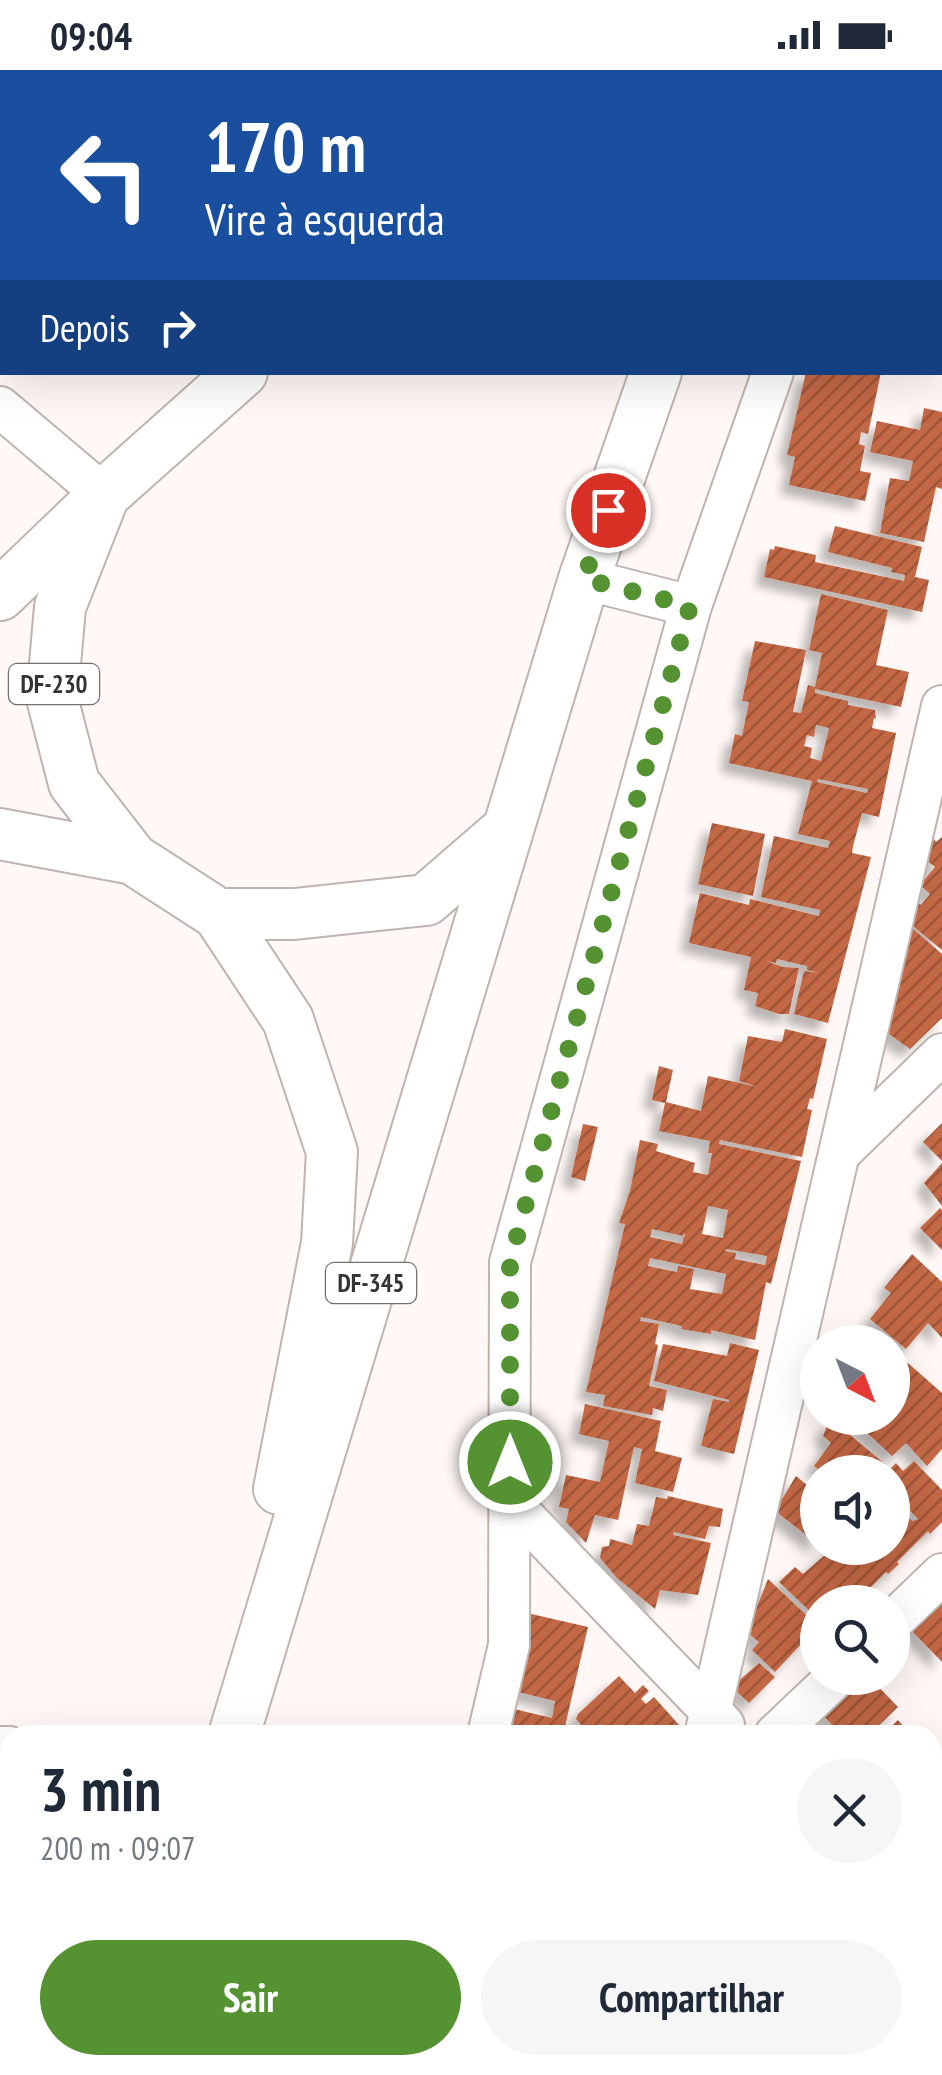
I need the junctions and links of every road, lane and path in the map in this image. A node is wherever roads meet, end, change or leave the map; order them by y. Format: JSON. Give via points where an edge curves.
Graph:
{"nodes":[{"id":1,"x":239,"y":375,"type":"edge"},
{"id":2,"x":655,"y":375,"type":"edge"},
{"id":3,"x":772,"y":375,"type":"edge"},
{"id":4,"x":0,"y":408,"type":"edge"},
{"id":5,"x":104,"y":494,"type":"junction"},
{"id":6,"x":584,"y":579,"type":"junction"},
{"id":7,"x":0,"y":594,"type":"edge"},
{"id":8,"x":690,"y":606,"type":"junction"},
{"id":9,"x":942,"y":706,"type":"edge"},
{"id":10,"x":507,"y":830,"type":"junction"},
{"id":11,"x":0,"y":834,"type":"edge"},
{"id":12,"x":133,"y":859,"type":"junction"},
{"id":13,"x":218,"y":914,"type":"junction"},
{"id":14,"x":942,"y":1054,"type":"edge"},
{"id":15,"x":841,"y":1152,"type":"junction"},
{"id":16,"x":510,"y":1502,"type":"junction"},
{"id":17,"x":942,"y":1574,"type":"edge"},
{"id":18,"x":910,"y":1605,"type":"edge"},
{"id":19,"x":817,"y":1695,"type":"edge"},
{"id":20,"x":234,"y":1725,"type":"edge"},
{"id":21,"x":235,"y":1725,"type":"edge"},
{"id":22,"x":490,"y":1725,"type":"edge"},
{"id":23,"x":715,"y":1725,"type":"edge"},
{"id":24,"x":717,"y":1725,"type":"edge"},
{"id":25,"x":786,"y":1725,"type":"edge"}],
"edges":[{"from":1,"to":5,"type":"main road","number":"DF-230"},
{"from":2,"to":6,"type":"main road","name":"DF-345"},
{"from":3,"to":8,"type":"street"},
{"from":4,"to":5,"type":"street"},
{"from":5,"to":7,"type":"main road","number":"DF-230"},
{"from":5,"to":12,"type":"main road","number":"DF-230","via":[[60,606],[52,698],[74,783]]},
{"from":6,"to":8,"type":"street"},
{"from":6,"to":10,"type":"main road","name":"DF-345"},
{"from":8,"to":16,"type":"street","via":[[510,1262]]},
{"from":9,"to":15,"type":"street"},
{"from":10,"to":13,"type":"main road","via":[[426,900],[294,914]]},
{"from":10,"to":21,"type":"main road","name":"DF-345","number":"DF-345"},
{"from":11,"to":12,"type":"main road","number":"DF-230"},
{"from":12,"to":13,"type":"main road","number":"DF-230"},
{"from":13,"to":20,"type":"main road","number":"DF-345","via":[[288,1020],[332,1152],[327,1243]]},
{"from":14,"to":15,"type":"street"},
{"from":15,"to":24,"type":"street"},
{"from":16,"to":22,"type":"street","via":[[509,1645]]},
{"from":16,"to":23,"type":"street"},
{"from":17,"to":18,"type":"street"},
{"from":19,"to":25,"type":"street"}]}
